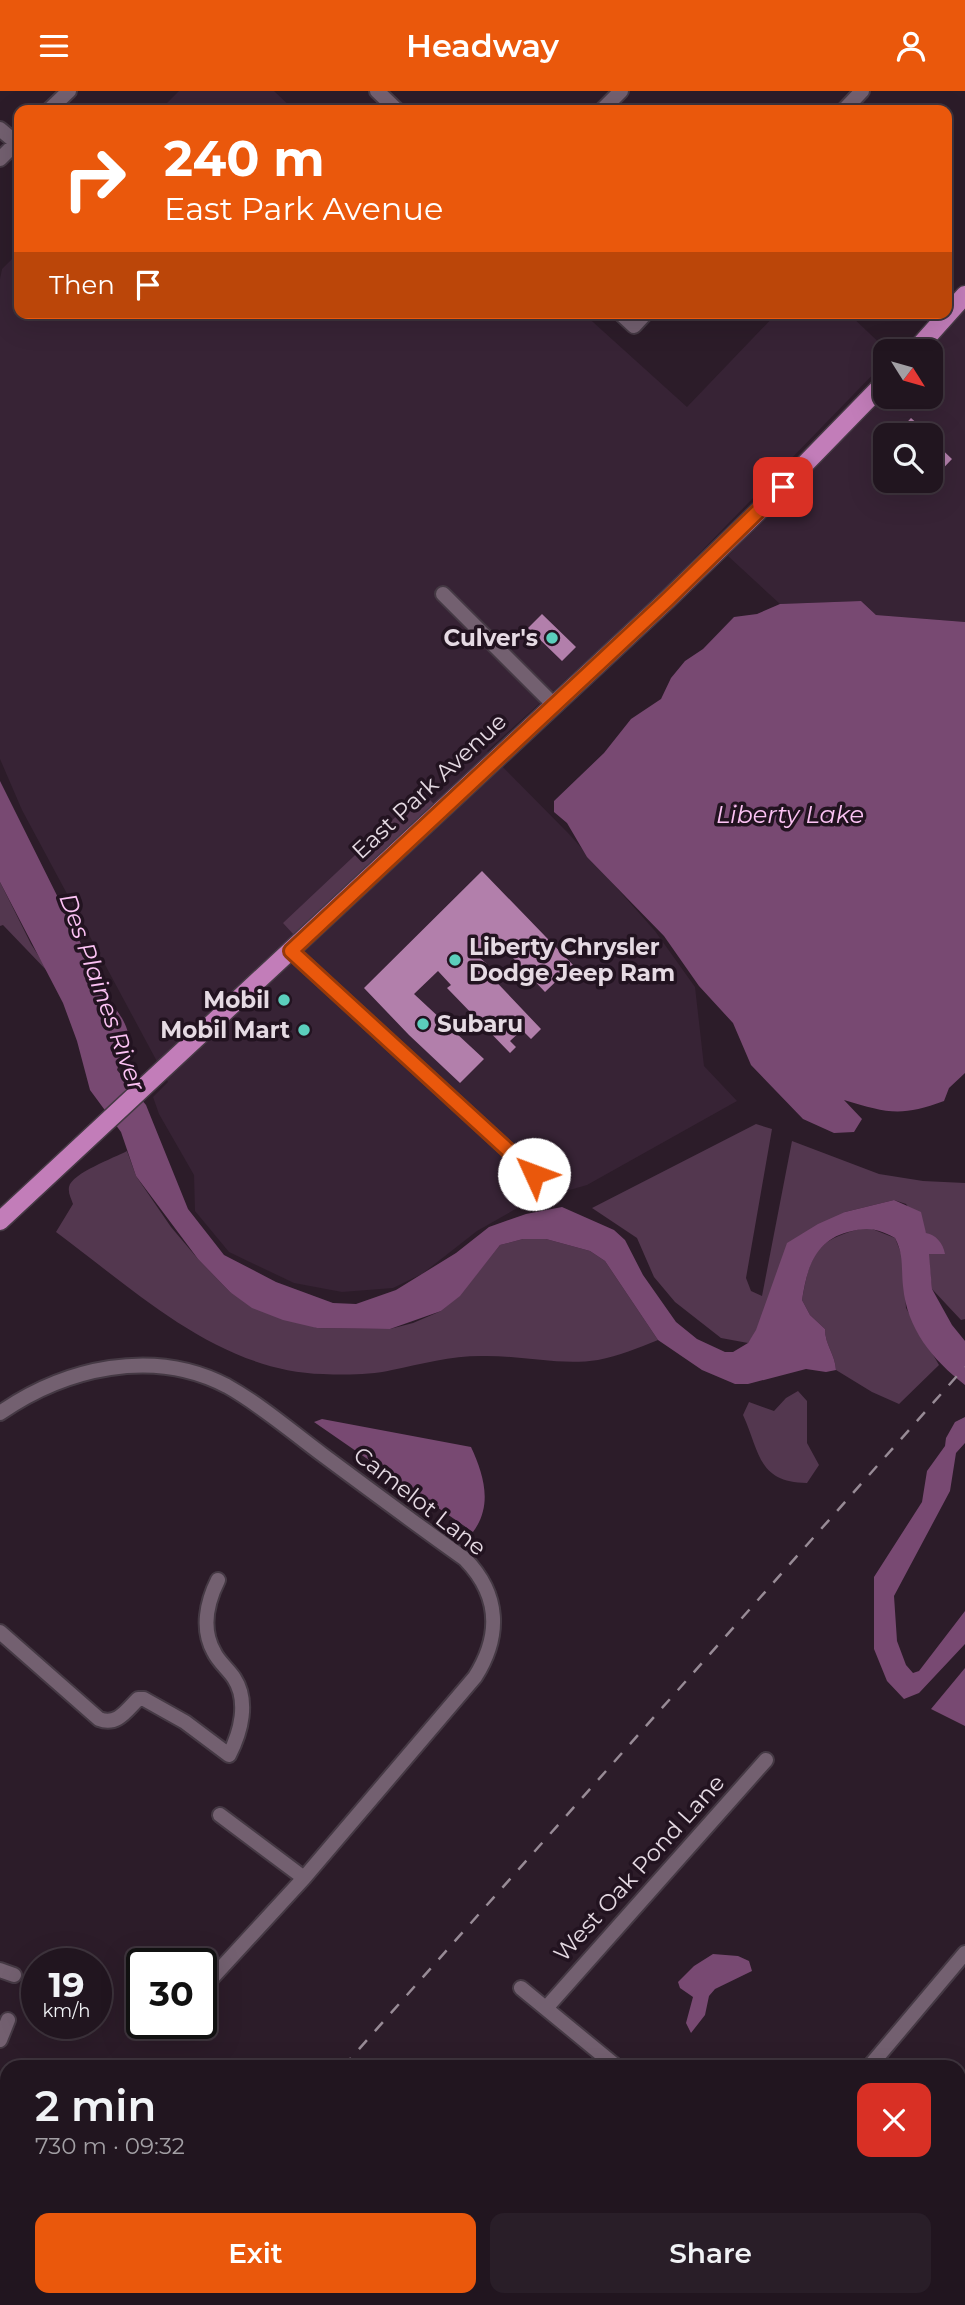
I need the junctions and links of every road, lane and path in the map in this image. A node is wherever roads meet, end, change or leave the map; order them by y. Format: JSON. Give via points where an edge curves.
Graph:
{"nodes":[{"id":1,"x":69,"y":91,"type":"edge"},
{"id":2,"x":377,"y":91,"type":"edge"},
{"id":3,"x":621,"y":91,"type":"edge"},
{"id":4,"x":862,"y":91,"type":"edge"},
{"id":5,"x":54,"y":105,"type":"edge"},
{"id":6,"x":391,"y":105,"type":"edge"},
{"id":7,"x":607,"y":105,"type":"edge"},
{"id":8,"x":849,"y":105,"type":"edge"},
{"id":9,"x":0,"y":129,"type":"edge"},
{"id":10,"x":14,"y":140,"type":"edge"},
{"id":11,"x":14,"y":147,"type":"edge"},
{"id":12,"x":0,"y":159,"type":"edge"},
{"id":13,"x":965,"y":295,"type":"edge"},
{"id":14,"x":952,"y":310,"type":"edge"},
{"id":15,"x":626,"y":319,"type":"edge"},
{"id":16,"x":640,"y":319,"type":"edge"},
{"id":17,"x":944,"y":319,"type":"edge"},
{"id":18,"x":926,"y":339,"type":"edge"},
{"id":19,"x":873,"y":394,"type":"edge"},
{"id":20,"x":443,"y":594,"type":"dead end"},
{"id":21,"x":553,"y":703,"type":"junction"},
{"id":22,"x":291,"y":951,"type":"junction"},
{"id":23,"x":534,"y":1174,"type":"dead end"},
{"id":24,"x":0,"y":1221,"type":"edge"},
{"id":25,"x":0,"y":1413,"type":"edge"},
{"id":26,"x":218,"y":1580,"type":"dead end"},
{"id":27,"x":0,"y":1632,"type":"edge"},
{"id":28,"x":766,"y":1760,"type":"dead end"},
{"id":29,"x":220,"y":1815,"type":"dead end"},
{"id":30,"x":304,"y":1878,"type":"junction"},
{"id":31,"x":965,"y":1953,"type":"edge"},
{"id":32,"x":217,"y":1973,"type":"edge"},
{"id":33,"x":521,"y":1988,"type":"dead end"},
{"id":34,"x":547,"y":2007,"type":"junction"},
{"id":35,"x":8,"y":2020,"type":"dead end"},
{"id":36,"x":0,"y":2040,"type":"edge"},
{"id":37,"x":609,"y":2060,"type":"edge"},
{"id":38,"x":875,"y":2060,"type":"edge"}],
"edges":[{"from":1,"to":5,"type":"street"},
{"from":2,"to":6,"type":"street"},
{"from":3,"to":7,"type":"street"},
{"from":4,"to":8,"type":"street"},
{"from":9,"to":10,"type":"street"},
{"from":11,"to":12,"type":"street"},
{"from":13,"to":14,"type":"main road"},
{"from":15,"to":16,"type":"street","via":[[634,326]]},
{"from":17,"to":18,"type":"main road"},
{"from":19,"to":21,"type":"main road","name":"East Park Avenue","via":[[764,506]]},
{"from":20,"to":21,"type":"street"},
{"from":21,"to":22,"type":"main road","name":"East Park Avenue"},
{"from":22,"to":23,"type":"street"},
{"from":22,"to":24,"type":"main road","name":"East Park Avenue"},
{"from":25,"to":30,"type":"street","name":"Camelot Lane","via":[[47,1384],[91,1370],[152,1367],[203,1377],[240,1394],[476,1570],[494,1619],[485,1662]]},
{"from":26,"to":27,"type":"street","via":[[210,1597],[206,1627],[214,1654],[241,1690],[242,1707],[229,1755],[144,1699],[138,1699],[117,1720],[99,1719]]},
{"from":28,"to":34,"type":"street","name":"West Oak Pond Lane"},
{"from":29,"to":30,"type":"street"},
{"from":30,"to":32,"type":"street","name":"Camelot Lane"},
{"from":31,"to":38,"type":"street"},
{"from":33,"to":34,"type":"street"},
{"from":34,"to":37,"type":"street"},
{"from":35,"to":36,"type":"street"}]}
